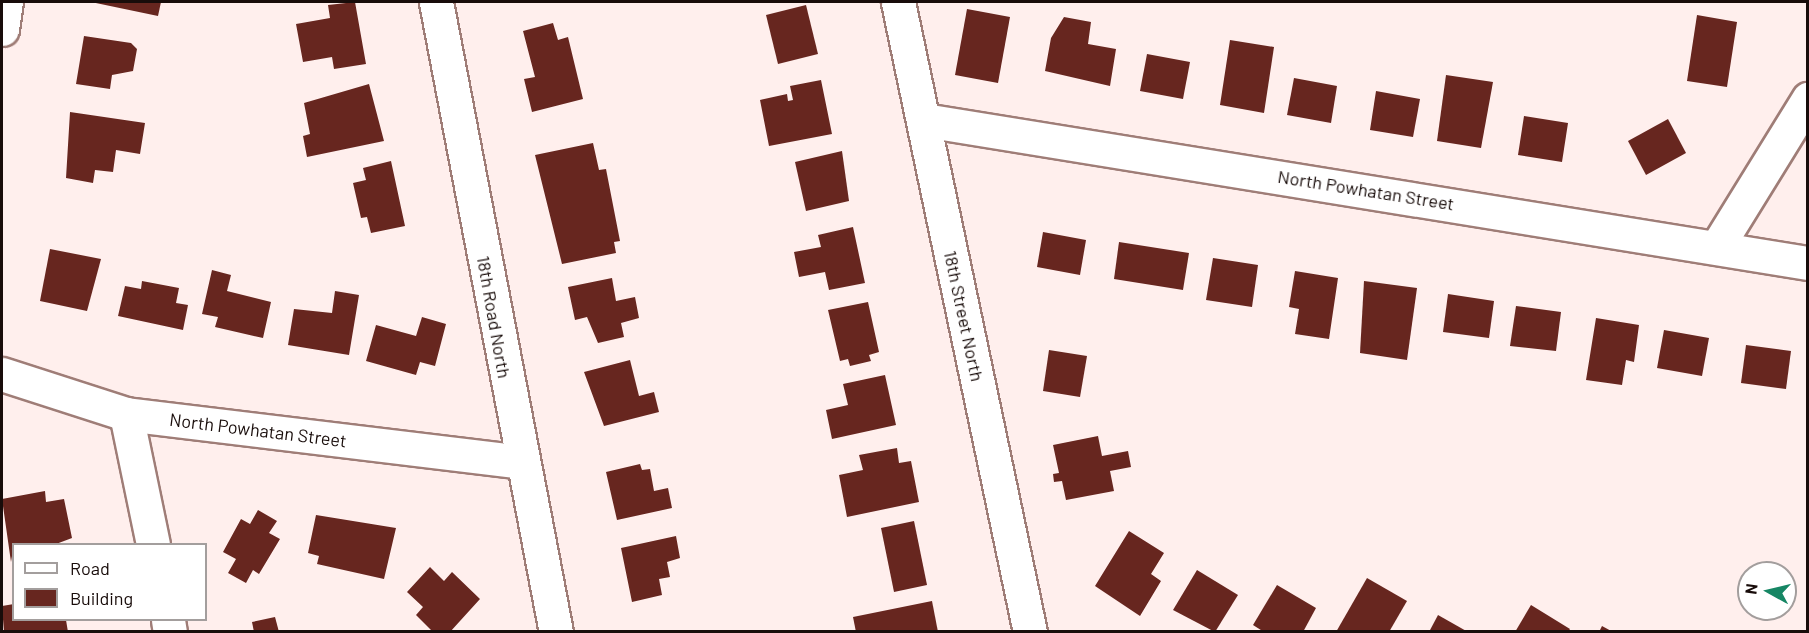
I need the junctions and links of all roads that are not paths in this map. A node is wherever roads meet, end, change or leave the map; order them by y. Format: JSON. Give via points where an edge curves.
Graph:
{"nodes":[{"id":1,"x":6,"y":2,"type":"edge"},
{"id":2,"x":436,"y":2,"type":"edge"},
{"id":3,"x":898,"y":2,"type":"edge"},
{"id":4,"x":2,"y":29,"type":"edge"},
{"id":5,"x":1808,"y":99,"type":"edge"},
{"id":6,"x":924,"y":120,"type":"junction"},
{"id":7,"x":1718,"y":245,"type":"junction"},
{"id":8,"x":1808,"y":263,"type":"edge"},
{"id":9,"x":2,"y":374,"type":"edge"},
{"id":10,"x":126,"y":414,"type":"junction"},
{"id":11,"x":520,"y":462,"type":"junction"},
{"id":12,"x":153,"y":543,"type":"edge"},
{"id":13,"x":556,"y":632,"type":"edge"},
{"id":14,"x":1030,"y":632,"type":"edge"}],
"edges":[{"from":1,"to":4,"type":"street"},
{"from":2,"to":11,"type":"street","name":"18th Road North"},
{"from":3,"to":6,"type":"street","name":"18th Street North"},
{"from":5,"to":7,"type":"street"},
{"from":6,"to":7,"type":"street","name":"North Powhatan Street"},
{"from":6,"to":14,"type":"street","name":"18th Street North"},
{"from":7,"to":8,"type":"street","name":"North Powhatan Street"},
{"from":9,"to":10,"type":"street","name":"North Powhatan Street"},
{"from":10,"to":11,"type":"street","name":"North Powhatan Street"},
{"from":10,"to":12,"type":"street"},
{"from":11,"to":13,"type":"street","name":"18th Road North"}]}
